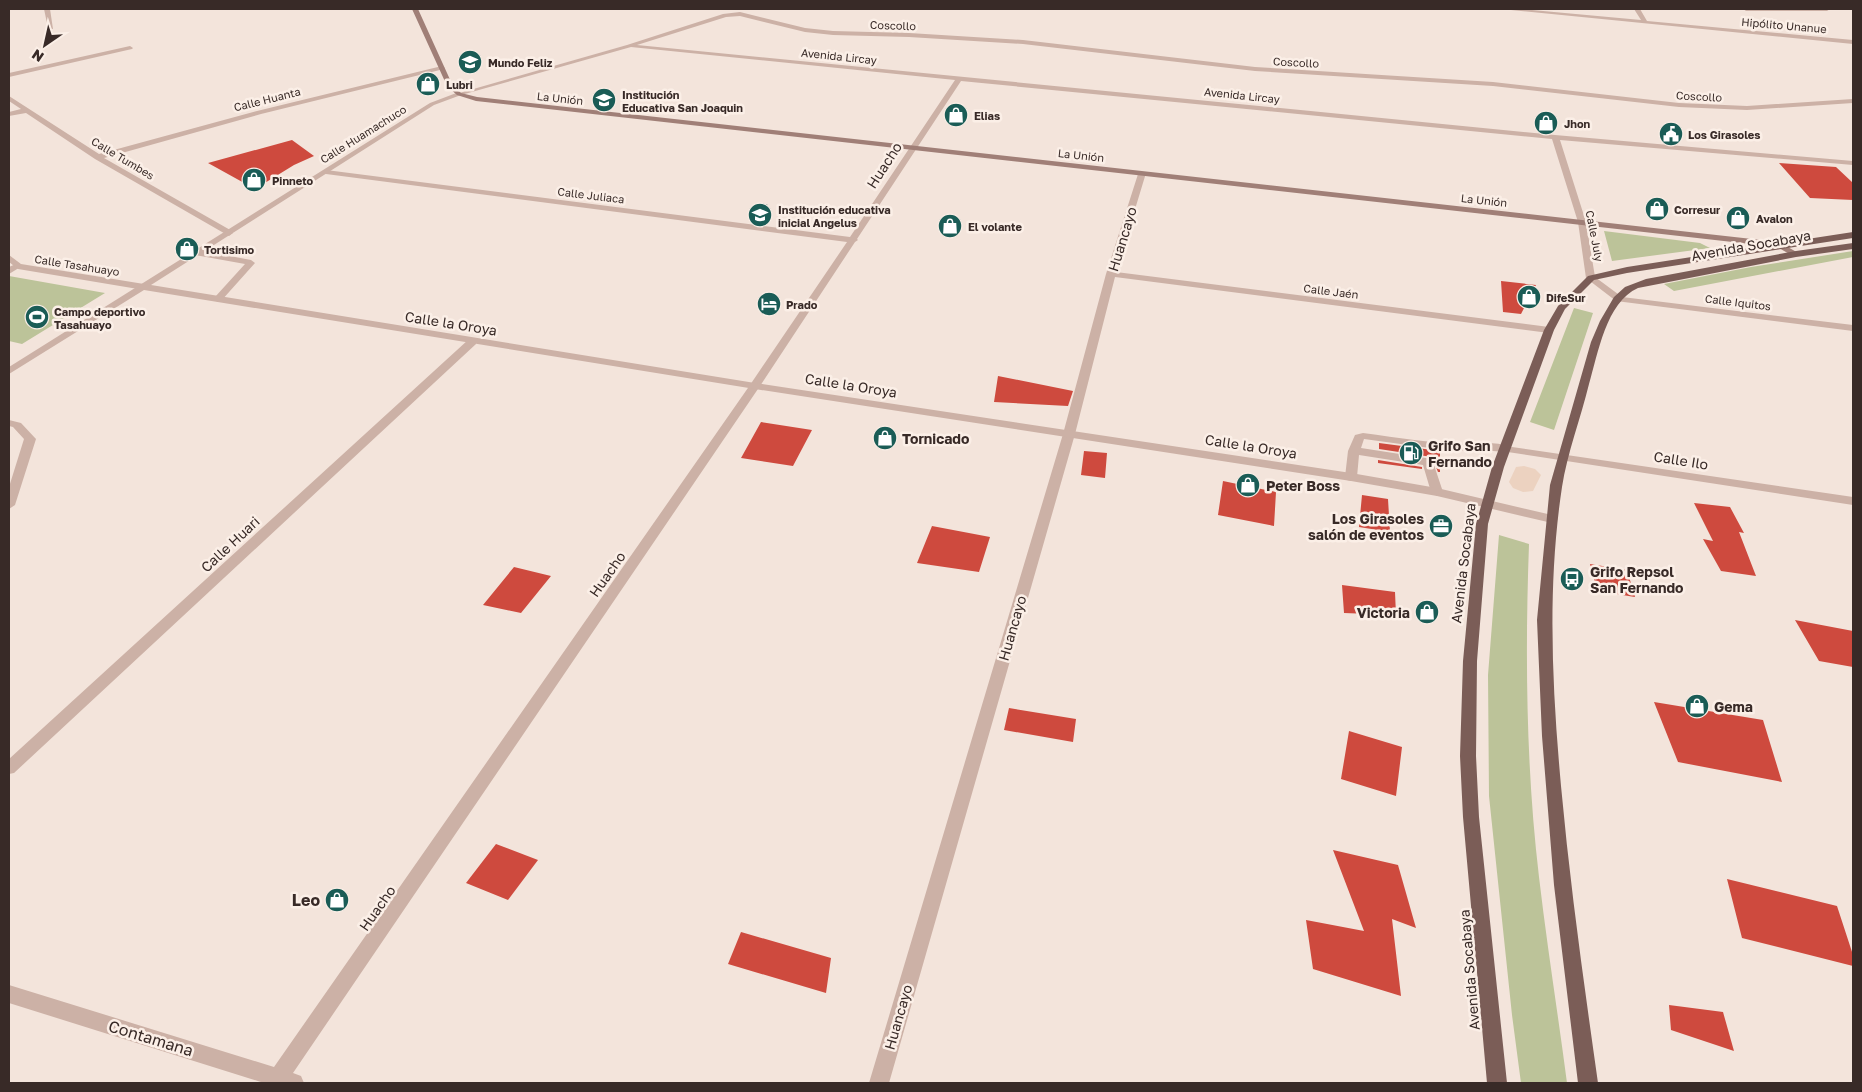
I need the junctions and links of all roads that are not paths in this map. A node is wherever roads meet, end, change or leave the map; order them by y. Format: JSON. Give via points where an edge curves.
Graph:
{"nodes":[{"id":1,"x":47,"y":9,"type":"edge"},
{"id":2,"x":415,"y":9,"type":"edge"},
{"id":3,"x":1504,"y":9,"type":"edge"},
{"id":4,"x":1637,"y":9,"type":"edge"},
{"id":5,"x":1746,"y":9,"type":"edge"},
{"id":6,"x":1827,"y":9,"type":"edge"},
{"id":7,"x":740,"y":14,"type":"joint"},
{"id":8,"x":1644,"y":22,"type":"junction"},
{"id":9,"x":51,"y":28,"type":"dead end"},
{"id":10,"x":1853,"y":42,"type":"edge"},
{"id":11,"x":629,"y":46,"type":"junction"},
{"id":12,"x":130,"y":48,"type":"dead end"},
{"id":13,"x":442,"y":68,"type":"junction"},
{"id":14,"x":9,"y":75,"type":"edge"},
{"id":15,"x":959,"y":79,"type":"junction"},
{"id":16,"x":459,"y":94,"type":"junction"},
{"id":17,"x":9,"y":98,"type":"edge"},
{"id":18,"x":1853,"y":101,"type":"edge"},
{"id":19,"x":28,"y":110,"type":"junction"},
{"id":20,"x":9,"y":114,"type":"edge"},
{"id":21,"x":1555,"y":138,"type":"junction"},
{"id":22,"x":912,"y":148,"type":"junction"},
{"id":23,"x":98,"y":157,"type":"junction"},
{"id":24,"x":1853,"y":163,"type":"edge"},
{"id":25,"x":326,"y":172,"type":"junction"},
{"id":26,"x":1142,"y":173,"type":"junction"},
{"id":27,"x":1582,"y":222,"type":"junction"},
{"id":28,"x":229,"y":233,"type":"junction"},
{"id":29,"x":1853,"y":235,"type":"edge"},
{"id":30,"x":854,"y":240,"type":"junction"},
{"id":31,"x":1779,"y":245,"type":"junction"},
{"id":32,"x":1853,"y":246,"type":"edge"},
{"id":33,"x":198,"y":253,"type":"junction"},
{"id":34,"x":1796,"y":254,"type":"junction"},
{"id":35,"x":9,"y":258,"type":"edge"},
{"id":36,"x":18,"y":266,"type":"junction"},
{"id":37,"x":9,"y":271,"type":"edge"},
{"id":38,"x":1111,"y":274,"type":"junction"},
{"id":39,"x":1591,"y":278,"type":"junction"},
{"id":40,"x":144,"y":287,"type":"junction"},
{"id":41,"x":1620,"y":299,"type":"junction"},
{"id":42,"x":218,"y":300,"type":"junction"},
{"id":43,"x":1853,"y":328,"type":"edge"},
{"id":44,"x":1549,"y":330,"type":"junction"},
{"id":45,"x":472,"y":342,"type":"junction"},
{"id":46,"x":9,"y":371,"type":"edge"},
{"id":47,"x":755,"y":386,"type":"junction"},
{"id":48,"x":9,"y":423,"type":"edge"},
{"id":49,"x":1068,"y":434,"type":"junction"},
{"id":50,"x":1505,"y":449,"type":"junction"},
{"id":51,"x":1354,"y":451,"type":"junction"},
{"id":52,"x":1563,"y":458,"type":"junction"},
{"id":53,"x":1351,"y":477,"type":"junction"},
{"id":54,"x":1437,"y":492,"type":"junction"},
{"id":55,"x":1853,"y":501,"type":"edge"},
{"id":56,"x":1487,"y":504,"type":"junction"},
{"id":57,"x":9,"y":505,"type":"edge"},
{"id":58,"x":1552,"y":519,"type":"junction"},
{"id":59,"x":9,"y":768,"type":"edge"},
{"id":60,"x":9,"y":994,"type":"edge"},
{"id":61,"x":282,"y":1082,"type":"edge"},
{"id":62,"x":879,"y":1083,"type":"edge"},
{"id":63,"x":1497,"y":1083,"type":"edge"},
{"id":64,"x":1588,"y":1083,"type":"edge"}],
"edges":[{"from":1,"to":9,"type":"street"},
{"from":2,"to":13,"type":"main road"},
{"from":3,"to":8,"type":"street","name":"Hipólito Unanue"},
{"from":4,"to":8,"type":"street"},
{"from":5,"to":6,"type":"street"},
{"from":7,"to":11,"type":"street","name":"Calle Huamachuco","via":[[725,15]]},
{"from":7,"to":18,"type":"street","name":"Coscollo","via":[[832,33],[1023,42],[1255,69],[1493,84],[1679,105],[1747,108]]},
{"from":8,"to":10,"type":"street","name":"Hipólito Unanue"},
{"from":11,"to":15,"type":"street","name":"Avenida Lircay"},
{"from":11,"to":16,"type":"street","name":"Calle Huamachuco"},
{"from":12,"to":14,"type":"street"},
{"from":13,"to":16,"type":"main road","via":[[449,85]]},
{"from":13,"to":23,"type":"street","name":"Calle Huanta","via":[[259,112]]},
{"from":15,"to":21,"type":"street","name":"Avenida Lircay"},
{"from":15,"to":22,"type":"street","name":"Huacho"},
{"from":16,"to":22,"type":"main road","name":"La Unión","via":[[496,102]]},
{"from":16,"to":25,"type":"street","name":"Calle Huamachuco","via":[[432,104]]},
{"from":17,"to":19,"type":"street","name":"Calle Tumbes"},
{"from":19,"to":20,"type":"street"},
{"from":19,"to":23,"type":"street","name":"Calle Tumbes"},
{"from":21,"to":24,"type":"street","name":"Avenida Lircay"},
{"from":21,"to":27,"type":"street","name":"Calle July"},
{"from":22,"to":26,"type":"main road","name":"La Unión"},
{"from":22,"to":30,"type":"street","name":"Huacho"},
{"from":23,"to":28,"type":"street","name":"Calle Tumbes"},
{"from":25,"to":28,"type":"street","name":"Calle Huamachuco"},
{"from":25,"to":30,"type":"street","name":"Calle Juliaca"},
{"from":26,"to":27,"type":"main road","name":"La Unión"},
{"from":26,"to":38,"type":"street","name":"Huancayo"},
{"from":27,"to":31,"type":"main road","name":"La Unión"},
{"from":27,"to":39,"type":"street","name":"Calle July"},
{"from":28,"to":33,"type":"street","name":"Calle Huamachuco"},
{"from":29,"to":31,"type":"main road","name":"Avenida Socabaya"},
{"from":30,"to":47,"type":"street","name":"Huacho"},
{"from":31,"to":34,"type":"main road","name":"La Unión"},
{"from":31,"to":39,"type":"main road","name":"Avenida Socabaya"},
{"from":32,"to":34,"type":"main road","name":"Avenida Socabaya"},
{"from":33,"to":40,"type":"street","name":"Calle Huamachuco"},
{"from":33,"to":42,"type":"street","via":[[251,263]]},
{"from":34,"to":41,"type":"main road","name":"Avenida Socabaya","via":[[1646,282],[1627,289]]},
{"from":35,"to":36,"type":"street","name":"Calle Tasahuayo"},
{"from":36,"to":37,"type":"street"},
{"from":36,"to":40,"type":"street","name":"Calle Tasahuayo"},
{"from":38,"to":44,"type":"street","name":"Calle Jaén"},
{"from":38,"to":49,"type":"street","name":"Huancayo"},
{"from":39,"to":41,"type":"street","name":"Calle July"},
{"from":39,"to":44,"type":"main road","name":"Avenida Socabaya","via":[[1567,301]]},
{"from":40,"to":42,"type":"street","name":"Calle la Oroya"},
{"from":40,"to":46,"type":"street","name":"Calle Huamachuco"},
{"from":41,"to":43,"type":"street","name":"Calle Iquitos"},
{"from":41,"to":52,"type":"main road","name":"Avenida Socabaya","via":[[1603,322]]},
{"from":42,"to":45,"type":"street","name":"Calle la Oroya"},
{"from":44,"to":50,"type":"main road","name":"Avenida Socabaya"},
{"from":45,"to":47,"type":"street","name":"Calle la Oroya"},
{"from":45,"to":59,"type":"street","name":"Calle Huari"},
{"from":47,"to":49,"type":"street","name":"Calle la Oroya"},
{"from":47,"to":61,"type":"street","name":"Huacho"},
{"from":48,"to":57,"type":"street","via":[[17,425],[30,439]]},
{"from":49,"to":53,"type":"street","name":"Calle la Oroya"},
{"from":49,"to":62,"type":"street","name":"Huancayo"},
{"from":50,"to":51,"type":"street","name":"Calle Ilo","via":[[1452,448],[1363,436],[1359,437]]},
{"from":50,"to":52,"type":"street","name":"Calle Ilo"},
{"from":50,"to":56,"type":"main road","name":"Avenida Socabaya"},
{"from":51,"to":53,"type":"street"},
{"from":51,"to":54,"type":"street","via":[[1428,462]]},
{"from":52,"to":55,"type":"street","name":"Calle Ilo"},
{"from":52,"to":58,"type":"main road","name":"Avenida Socabaya"},
{"from":53,"to":54,"type":"street","name":"Calle la Oroya"},
{"from":54,"to":56,"type":"street","name":"Calle la Oroya"},
{"from":56,"to":58,"type":"street","name":"Calle la Oroya"},
{"from":56,"to":63,"type":"main road","name":"Avenida Socabaya","via":[[1482,524],[1470,661],[1468,756]]},
{"from":58,"to":64,"type":"main road","name":"Avenida Socabaya","via":[[1544,620],[1549,736],[1562,885]]},
{"from":60,"to":61,"type":"street","name":"Contamana"}]}
